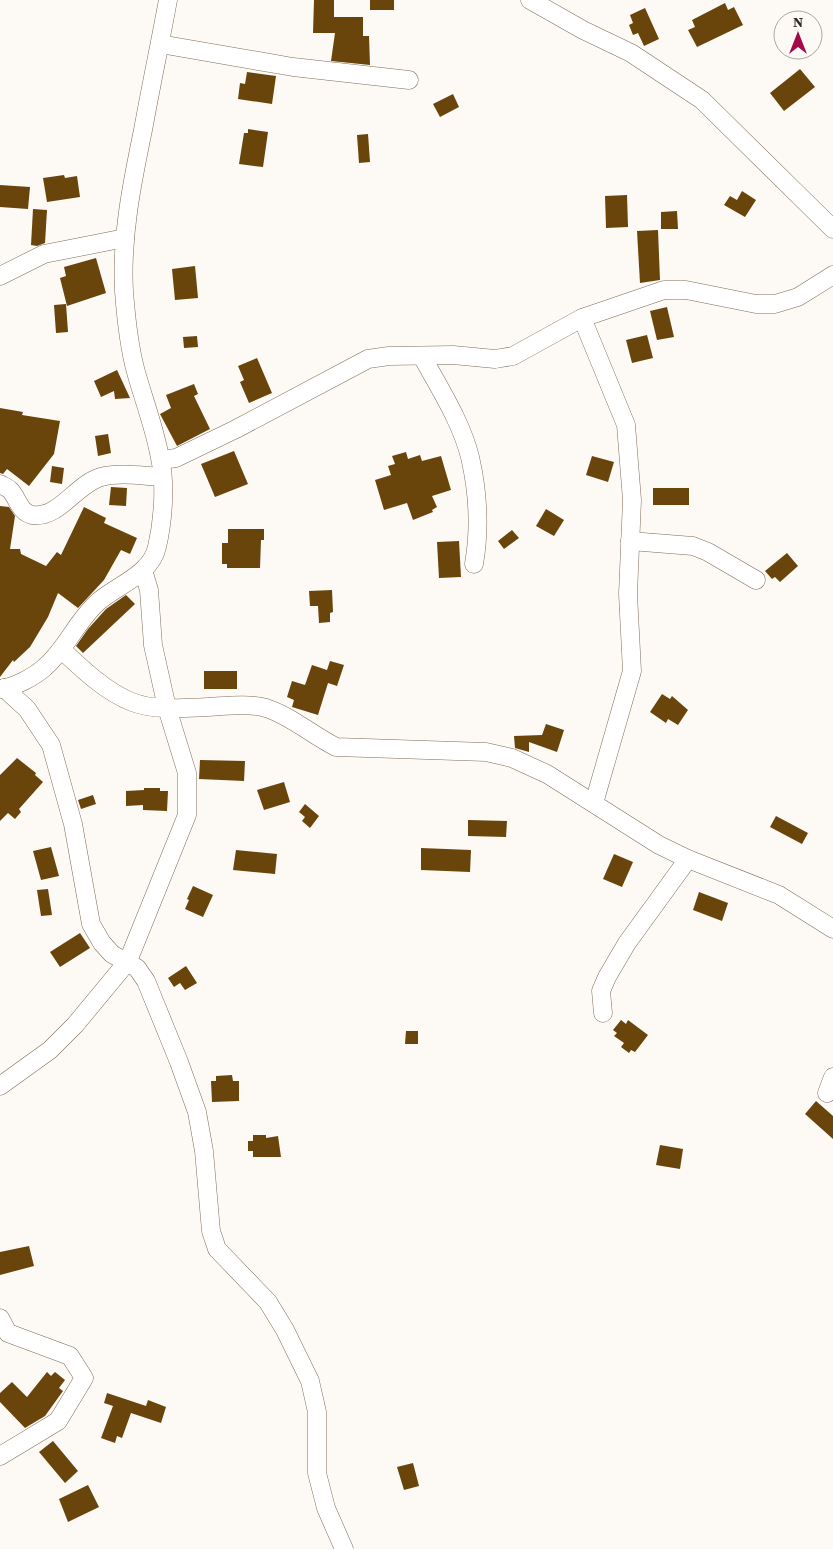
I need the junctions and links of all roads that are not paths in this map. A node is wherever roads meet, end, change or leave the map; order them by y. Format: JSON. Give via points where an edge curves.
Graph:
{"nodes":[{"id":1,"x":168,"y":0,"type":"edge"},
{"id":2,"x":530,"y":0,"type":"edge"},
{"id":3,"x":160,"y":44,"type":"junction"},
{"id":4,"x":409,"y":80,"type":"dead end"},
{"id":5,"x":833,"y":229,"type":"edge"},
{"id":6,"x":125,"y":238,"type":"junction"},
{"id":7,"x":833,"y":275,"type":"edge"},
{"id":8,"x":0,"y":276,"type":"edge"},
{"id":9,"x":582,"y":318,"type":"junction"},
{"id":10,"x":422,"y":356,"type":"junction"},
{"id":11,"x":161,"y":468,"type":"junction"},
{"id":12,"x":0,"y":484,"type":"edge"},
{"id":13,"x":630,"y":541,"type":"junction"},
{"id":14,"x":474,"y":564,"type":"dead end"},
{"id":15,"x":143,"y":570,"type":"junction"},
{"id":16,"x":756,"y":580,"type":"dead end"},
{"id":17,"x":62,"y":650,"type":"junction"},
{"id":18,"x":2,"y":689,"type":"edge"},
{"id":19,"x":167,"y":708,"type":"junction"},
{"id":20,"x":594,"y":803,"type":"junction"},
{"id":21,"x":688,"y":859,"type":"junction"},
{"id":22,"x":833,"y":929,"type":"edge"},
{"id":23,"x":128,"y":961,"type":"junction"},
{"id":24,"x":603,"y":1013,"type":"dead end"},
{"id":25,"x":0,"y":1086,"type":"edge"},
{"id":26,"x":0,"y":1318,"type":"edge"},
{"id":27,"x":0,"y":1456,"type":"edge"},
{"id":28,"x":344,"y":1549,"type":"edge"}],
"edges":[{"from":1,"to":3,"type":"street"},
{"from":2,"to":5,"type":"street","via":[[631,53],[702,100]]},
{"from":3,"to":4,"type":"street","via":[[293,67]]},
{"from":3,"to":6,"type":"street","via":[[132,185]]},
{"from":6,"to":8,"type":"street","via":[[44,254]]},
{"from":6,"to":11,"type":"street","via":[[124,291],[128,327],[135,370]]},
{"from":7,"to":9,"type":"street","via":[[798,297],[775,304],[756,304],[686,290],[664,290]]},
{"from":9,"to":10,"type":"street","via":[[514,356],[495,359]]},
{"from":9,"to":13,"type":"street","via":[[626,425],[632,500]]},
{"from":10,"to":11,"type":"street","via":[[368,359]]},
{"from":10,"to":14,"type":"street","via":[[458,424],[470,456],[478,538]]},
{"from":11,"to":12,"type":"street","via":[[100,477],[44,514],[31,515],[21,508],[10,490]]},
{"from":11,"to":15,"type":"street","via":[[157,549],[153,560]]},
{"from":13,"to":16,"type":"street","via":[[693,546]]},
{"from":13,"to":20,"type":"street","via":[[628,594],[632,671]]},
{"from":15,"to":17,"type":"street","via":[[99,601],[78,622]]},
{"from":15,"to":19,"type":"street","via":[[149,590],[153,645]]},
{"from":17,"to":18,"type":"street","via":[[44,668]]},
{"from":17,"to":19,"type":"street","via":[[81,668],[132,702]]},
{"from":18,"to":23,"type":"street","via":[[26,709],[51,745],[73,824],[91,924],[112,954]]},
{"from":19,"to":20,"type":"street","via":[[264,708],[287,717],[336,747],[476,752],[512,758],[547,774]]},
{"from":19,"to":23,"type":"street","via":[[186,773],[186,815]]},
{"from":20,"to":21,"type":"street"},
{"from":21,"to":22,"type":"street","via":[[779,896]]},
{"from":21,"to":24,"type":"street","via":[[627,943],[607,977],[602,991]]},
{"from":23,"to":25,"type":"street","via":[[75,1026],[50,1050]]},
{"from":23,"to":28,"type":"street","via":[[146,981],[198,1112],[210,1232],[217,1249],[268,1302],[286,1330],[310,1381],[317,1412],[317,1473],[326,1508]]},
{"from":26,"to":27,"type":"street","via":[[8,1333],[70,1356],[84,1378],[58,1421]]}]}
